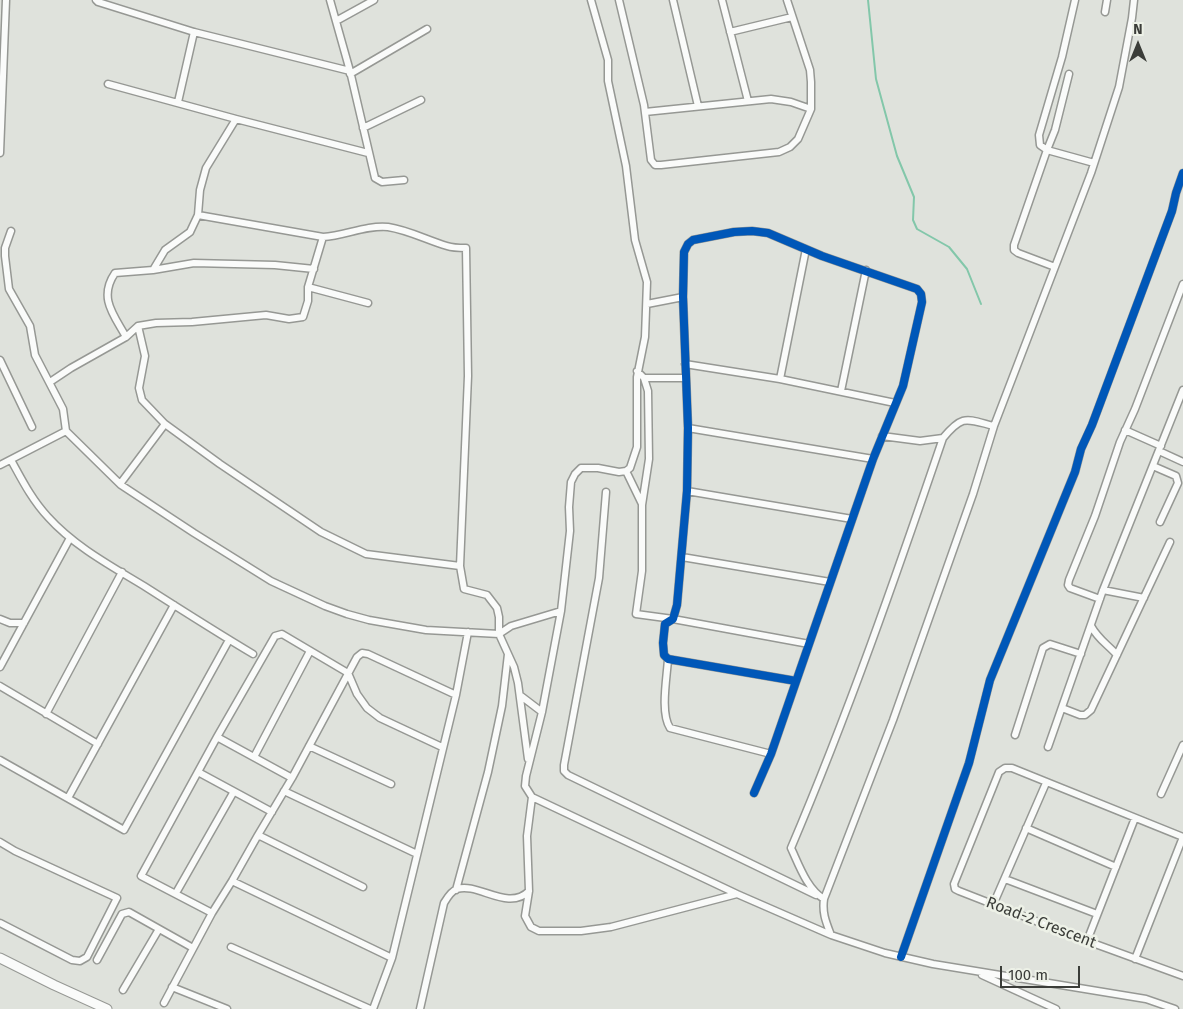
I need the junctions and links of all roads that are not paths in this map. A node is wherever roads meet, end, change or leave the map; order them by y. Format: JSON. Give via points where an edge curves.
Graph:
{"nodes":[{"id":1,"x":6,"y":0,"type":"edge"},
{"id":2,"x":96,"y":0,"type":"edge"},
{"id":3,"x":330,"y":0,"type":"edge"},
{"id":4,"x":374,"y":0,"type":"edge"},
{"id":5,"x":591,"y":0,"type":"edge"},
{"id":6,"x":619,"y":0,"type":"edge"},
{"id":7,"x":673,"y":0,"type":"edge"},
{"id":8,"x":722,"y":0,"type":"edge"},
{"id":9,"x":787,"y":0,"type":"edge"},
{"id":10,"x":1075,"y":0,"type":"edge"},
{"id":11,"x":1107,"y":0,"type":"edge"},
{"id":12,"x":1134,"y":0,"type":"edge"},
{"id":13,"x":1105,"y":12,"type":"dead end"},
{"id":14,"x":792,"y":17,"type":"junction"},
{"id":15,"x":336,"y":21,"type":"junction"},
{"id":16,"x":427,"y":28,"type":"dead end"},
{"id":17,"x":194,"y":32,"type":"junction"},
{"id":18,"x":730,"y":32,"type":"junction"},
{"id":19,"x":2,"y":52,"type":"edge"},
{"id":20,"x":350,"y":73,"type":"junction"},
{"id":21,"x":1069,"y":74,"type":"dead end"},
{"id":22,"x":108,"y":84,"type":"dead end"},
{"id":23,"x":421,"y":100,"type":"dead end"},
{"id":24,"x":748,"y":100,"type":"junction"},
{"id":25,"x":178,"y":102,"type":"junction"},
{"id":26,"x":698,"y":106,"type":"junction"},
{"id":27,"x":811,"y":109,"type":"junction"},
{"id":28,"x":645,"y":112,"type":"junction"},
{"id":29,"x":236,"y":119,"type":"junction"},
{"id":30,"x":363,"y":128,"type":"junction"},
{"id":31,"x":1047,"y":150,"type":"junction"},
{"id":32,"x":0,"y":152,"type":"edge"},
{"id":33,"x":368,"y":153,"type":"junction"},
{"id":34,"x":1094,"y":163,"type":"junction"},
{"id":35,"x":1183,"y":173,"type":"edge"},
{"id":36,"x":404,"y":180,"type":"dead end"},
{"id":37,"x":198,"y":214,"type":"junction"},
{"id":38,"x":11,"y":232,"type":"dead end"},
{"id":39,"x":323,"y":237,"type":"junction"},
{"id":40,"x":806,"y":249,"type":"junction"},
{"id":41,"x":1056,"y":267,"type":"junction"},
{"id":42,"x":314,"y":269,"type":"junction"},
{"id":43,"x":153,"y":270,"type":"junction"},
{"id":44,"x":866,"y":270,"type":"junction"},
{"id":45,"x":1183,"y":284,"type":"edge"},
{"id":46,"x":308,"y":287,"type":"junction"},
{"id":47,"x":683,"y":297,"type":"junction"},
{"id":48,"x":368,"y":303,"type":"dead end"},
{"id":49,"x":647,"y":304,"type":"junction"},
{"id":50,"x":138,"y":326,"type":"junction"},
{"id":51,"x":126,"y":337,"type":"junction"},
{"id":52,"x":0,"y":360,"type":"edge"},
{"id":53,"x":685,"y":364,"type":"junction"},
{"id":54,"x":637,"y":371,"type":"junction"},
{"id":55,"x":644,"y":378,"type":"junction"},
{"id":56,"x":686,"y":378,"type":"junction"},
{"id":57,"x":780,"y":379,"type":"junction"},
{"id":58,"x":50,"y":382,"type":"junction"},
{"id":59,"x":1183,"y":390,"type":"edge"},
{"id":60,"x":841,"y":392,"type":"junction"},
{"id":61,"x":896,"y":402,"type":"junction"},
{"id":62,"x":165,"y":424,"type":"junction"},
{"id":63,"x":994,"y":426,"type":"junction"},
{"id":64,"x":32,"y":427,"type":"dead end"},
{"id":65,"x":688,"y":428,"type":"junction"},
{"id":66,"x":1126,"y":430,"type":"junction"},
{"id":67,"x":66,"y":431,"type":"junction"},
{"id":68,"x":882,"y":436,"type":"junction"},
{"id":69,"x":943,"y":438,"type":"junction"},
{"id":70,"x":1160,"y":449,"type":"junction"},
{"id":71,"x":873,"y":459,"type":"junction"},
{"id":72,"x":11,"y":460,"type":"junction"},
{"id":73,"x":1183,"y":462,"type":"edge"},
{"id":74,"x":0,"y":465,"type":"edge"},
{"id":75,"x":1153,"y":466,"type":"junction"},
{"id":76,"x":626,"y":471,"type":"junction"},
{"id":77,"x":120,"y":484,"type":"junction"},
{"id":78,"x":687,"y":491,"type":"junction"},
{"id":79,"x":606,"y":492,"type":"dead end"},
{"id":80,"x":642,"y":505,"type":"junction"},
{"id":81,"x":852,"y":519,"type":"junction"},
{"id":82,"x":1160,"y":522,"type":"dead end"},
{"id":83,"x":70,"y":538,"type":"junction"},
{"id":84,"x":1170,"y":542,"type":"dead end"},
{"id":85,"x":682,"y":557,"type":"junction"},
{"id":86,"x":460,"y":566,"type":"junction"},
{"id":87,"x":122,"y":572,"type":"junction"},
{"id":88,"x":830,"y":582,"type":"junction"},
{"id":89,"x":1103,"y":590,"type":"junction"},
{"id":90,"x":1144,"y":598,"type":"junction"},
{"id":91,"x":1100,"y":599,"type":"junction"},
{"id":92,"x":174,"y":605,"type":"junction"},
{"id":93,"x":561,"y":611,"type":"junction"},
{"id":94,"x":0,"y":619,"type":"edge"},
{"id":95,"x":673,"y":619,"type":"junction"},
{"id":96,"x":24,"y":623,"type":"junction"},
{"id":97,"x":1091,"y":626,"type":"junction"},
{"id":98,"x":468,"y":632,"type":"junction"},
{"id":99,"x":499,"y":634,"type":"junction"},
{"id":100,"x":229,"y":640,"type":"junction"},
{"id":101,"x":809,"y":644,"type":"junction"},
{"id":102,"x":310,"y":651,"type":"junction"},
{"id":103,"x":508,"y":653,"type":"junction"},
{"id":104,"x":253,"y":654,"type":"dead end"},
{"id":105,"x":1081,"y":654,"type":"junction"},
{"id":106,"x":1117,"y":655,"type":"junction"},
{"id":107,"x":668,"y":659,"type":"junction"},
{"id":108,"x":0,"y":667,"type":"edge"},
{"id":109,"x":348,"y":673,"type":"junction"},
{"id":110,"x":796,"y":681,"type":"junction"},
{"id":111,"x":0,"y":686,"type":"edge"},
{"id":112,"x":456,"y":695,"type":"junction"},
{"id":113,"x":520,"y":696,"type":"junction"},
{"id":114,"x":1062,"y":708,"type":"junction"},
{"id":115,"x":542,"y":712,"type":"junction"},
{"id":116,"x":46,"y":714,"type":"junction"},
{"id":117,"x":1015,"y":735,"type":"dead end"},
{"id":118,"x":217,"y":736,"type":"junction"},
{"id":119,"x":98,"y":744,"type":"junction"},
{"id":120,"x":1183,"y":744,"type":"edge"},
{"id":121,"x":310,"y":746,"type":"junction"},
{"id":122,"x":1048,"y":746,"type":"dead end"},
{"id":123,"x":442,"y":747,"type":"junction"},
{"id":124,"x":771,"y":754,"type":"junction"},
{"id":125,"x":254,"y":757,"type":"junction"},
{"id":126,"x":0,"y":760,"type":"edge"},
{"id":127,"x":528,"y":762,"type":"junction"},
{"id":128,"x":198,"y":772,"type":"junction"},
{"id":129,"x":292,"y":778,"type":"junction"},
{"id":130,"x":1046,"y":782,"type":"junction"},
{"id":131,"x":391,"y":784,"type":"dead end"},
{"id":132,"x":284,"y":791,"type":"junction"},
{"id":133,"x":233,"y":793,"type":"junction"},
{"id":134,"x":754,"y":793,"type":"dead end"},
{"id":135,"x":1161,"y":794,"type":"dead end"},
{"id":136,"x":532,"y":796,"type":"junction"},
{"id":137,"x":68,"y":798,"type":"junction"},
{"id":138,"x":272,"y":812,"type":"junction"},
{"id":139,"x":1135,"y":818,"type":"junction"},
{"id":140,"x":1026,"y":828,"type":"junction"},
{"id":141,"x":258,"y":835,"type":"junction"},
{"id":142,"x":1183,"y":837,"type":"edge"},
{"id":143,"x":0,"y":842,"type":"edge"},
{"id":144,"x":417,"y":854,"type":"junction"},
{"id":145,"x":1116,"y":868,"type":"junction"},
{"id":146,"x":1004,"y":879,"type":"junction"},
{"id":147,"x":232,"y":881,"type":"junction"},
{"id":148,"x":363,"y":887,"type":"dead end"},
{"id":149,"x":456,"y":890,"type":"junction"},
{"id":150,"x":528,"y":891,"type":"junction"},
{"id":151,"x":176,"y":893,"type":"junction"},
{"id":152,"x":737,"y":894,"type":"junction"},
{"id":153,"x":820,"y":897,"type":"junction"},
{"id":154,"x":993,"y":905,"type":"junction"},
{"id":155,"x":212,"y":913,"type":"junction"},
{"id":156,"x":1098,"y":914,"type":"junction"},
{"id":157,"x":0,"y":923,"type":"edge"},
{"id":158,"x":159,"y":929,"type":"junction"},
{"id":159,"x":831,"y":935,"type":"junction"},
{"id":160,"x":1087,"y":941,"type":"junction"},
{"id":161,"x":231,"y":947,"type":"dead end"},
{"id":162,"x":193,"y":948,"type":"junction"},
{"id":163,"x":901,"y":957,"type":"junction"},
{"id":164,"x":0,"y":958,"type":"edge"},
{"id":165,"x":392,"y":958,"type":"junction"},
{"id":166,"x":1135,"y":959,"type":"junction"},
{"id":167,"x":97,"y":960,"type":"dead end"},
{"id":168,"x":972,"y":971,"type":"junction"},
{"id":169,"x":1183,"y":976,"type":"edge"},
{"id":170,"x":172,"y":987,"type":"junction"},
{"id":171,"x":122,"y":990,"type":"dead end"},
{"id":172,"x":164,"y":1003,"type":"dead end"},
{"id":173,"x":107,"y":1009,"type":"edge"},
{"id":174,"x":226,"y":1009,"type":"edge"},
{"id":175,"x":371,"y":1009,"type":"edge"},
{"id":176,"x":420,"y":1009,"type":"edge"},
{"id":177,"x":1056,"y":1009,"type":"edge"},
{"id":178,"x":1175,"y":1009,"type":"edge"}],
"edges":[{"from":1,"to":19,"type":"street"},
{"from":2,"to":17,"type":"street"},
{"from":3,"to":15,"type":"street"},
{"from":4,"to":15,"type":"street"},
{"from":5,"to":49,"type":"street","via":[[608,60],[608,81],[626,166],[635,240],[647,282]]},
{"from":6,"to":28,"type":"street"},
{"from":7,"to":26,"type":"street"},
{"from":8,"to":18,"type":"street"},
{"from":9,"to":14,"type":"street"},
{"from":10,"to":31,"type":"street","via":[[1039,135],[1040,145]]},
{"from":11,"to":13,"type":"street"},
{"from":12,"to":34,"type":"street","via":[[1119,87]]},
{"from":14,"to":18,"type":"street"},
{"from":14,"to":27,"type":"street","via":[[810,70]]},
{"from":15,"to":20,"type":"street"},
{"from":16,"to":20,"type":"street"},
{"from":17,"to":20,"type":"street"},
{"from":17,"to":25,"type":"street"},
{"from":18,"to":24,"type":"street"},
{"from":19,"to":32,"type":"street"},
{"from":20,"to":30,"type":"street"},
{"from":21,"to":31,"type":"street"},
{"from":22,"to":25,"type":"street"},
{"from":23,"to":30,"type":"street"},
{"from":24,"to":26,"type":"street"},
{"from":24,"to":27,"type":"street","via":[[771,99]]},
{"from":25,"to":29,"type":"street"},
{"from":26,"to":28,"type":"street"},
{"from":27,"to":28,"type":"street","via":[[798,139],[790,148],[779,152],[661,165],[651,160]]},
{"from":29,"to":33,"type":"street"},
{"from":29,"to":37,"type":"street","via":[[206,168]]},
{"from":30,"to":33,"type":"street"},
{"from":31,"to":34,"type":"street"},
{"from":31,"to":41,"type":"street","via":[[1014,250]]},
{"from":33,"to":36,"type":"street","via":[[375,178],[382,182]]},
{"from":34,"to":41,"type":"street"},
{"from":35,"to":163,"type":"street","via":[[1172,211],[1074,472],[990,680],[969,763]]},
{"from":37,"to":39,"type":"street"},
{"from":37,"to":43,"type":"street","via":[[190,232],[165,250]]},
{"from":38,"to":58,"type":"street","via":[[5,248],[9,289],[30,326],[35,355]]},
{"from":39,"to":42,"type":"street"},
{"from":39,"to":86,"type":"street","via":[[367,227],[389,228],[448,246],[466,248],[468,376]]},
{"from":40,"to":44,"type":"street"},
{"from":40,"to":47,"type":"street","via":[[768,233],[752,231],[694,240],[684,252]]},
{"from":40,"to":57,"type":"street"},
{"from":41,"to":63,"type":"street"},
{"from":42,"to":43,"type":"street","via":[[194,263]]},
{"from":42,"to":46,"type":"street"},
{"from":43,"to":51,"type":"street","via":[[115,273],[108,283],[107,302]]},
{"from":44,"to":60,"type":"street"},
{"from":44,"to":61,"type":"street","via":[[918,289],[921,294],[922,302],[903,386]]},
{"from":45,"to":66,"type":"street"},
{"from":46,"to":48,"type":"street"},
{"from":46,"to":50,"type":"street","via":[[303,317],[289,319],[266,315]]},
{"from":47,"to":49,"type":"street"},
{"from":47,"to":53,"type":"street"},
{"from":49,"to":54,"type":"street","via":[[644,347]]},
{"from":50,"to":51,"type":"street"},
{"from":50,"to":62,"type":"street","via":[[145,356],[139,388],[142,400]]},
{"from":51,"to":58,"type":"street"},
{"from":52,"to":64,"type":"street"},
{"from":53,"to":56,"type":"street"},
{"from":53,"to":57,"type":"street"},
{"from":54,"to":55,"type":"street"},
{"from":54,"to":76,"type":"street","via":[[636,448],[633,462]]},
{"from":55,"to":56,"type":"street"},
{"from":55,"to":80,"type":"street","via":[[648,391],[649,450]]},
{"from":56,"to":65,"type":"street"},
{"from":57,"to":60,"type":"street"},
{"from":58,"to":67,"type":"street","via":[[63,409]]},
{"from":59,"to":70,"type":"street"},
{"from":60,"to":61,"type":"street"},
{"from":61,"to":68,"type":"street"},
{"from":62,"to":77,"type":"street"},
{"from":62,"to":86,"type":"street","via":[[322,532],[366,554]]},
{"from":63,"to":69,"type":"street","via":[[967,419],[958,422]]},
{"from":63,"to":153,"type":"street","via":[[893,720]]},
{"from":65,"to":71,"type":"street"},
{"from":65,"to":78,"type":"street"},
{"from":66,"to":70,"type":"street"},
{"from":66,"to":91,"type":"street","via":[[1068,585]]},
{"from":67,"to":72,"type":"street"},
{"from":67,"to":77,"type":"street"},
{"from":68,"to":69,"type":"street","via":[[920,441]]},
{"from":68,"to":71,"type":"street"},
{"from":69,"to":153,"type":"street","via":[[868,652],[791,848],[801,871]]},
{"from":70,"to":73,"type":"street"},
{"from":70,"to":75,"type":"street"},
{"from":71,"to":81,"type":"street"},
{"from":72,"to":74,"type":"street"},
{"from":72,"to":83,"type":"street","via":[[38,505]]},
{"from":75,"to":82,"type":"street","via":[[1178,479]]},
{"from":75,"to":89,"type":"street"},
{"from":76,"to":80,"type":"street"},
{"from":76,"to":93,"type":"street","via":[[581,468],[571,482],[570,531]]},
{"from":77,"to":98,"type":"street","via":[[271,581],[325,606],[369,620],[426,630]]},
{"from":78,"to":81,"type":"street"},
{"from":78,"to":85,"type":"street"},
{"from":79,"to":153,"type":"street","via":[[599,578],[564,771]]},
{"from":80,"to":95,"type":"street","via":[[642,571],[636,614]]},
{"from":81,"to":88,"type":"street"},
{"from":83,"to":87,"type":"street"},
{"from":83,"to":96,"type":"street"},
{"from":84,"to":90,"type":"street"},
{"from":85,"to":88,"type":"street"},
{"from":85,"to":95,"type":"street"},
{"from":86,"to":99,"type":"street","via":[[464,589],[487,595],[497,608]]},
{"from":87,"to":92,"type":"street"},
{"from":87,"to":116,"type":"street"},
{"from":88,"to":101,"type":"street"},
{"from":89,"to":90,"type":"street"},
{"from":89,"to":91,"type":"street"},
{"from":90,"to":106,"type":"street"},
{"from":91,"to":97,"type":"street"},
{"from":92,"to":100,"type":"street"},
{"from":92,"to":119,"type":"street"},
{"from":93,"to":99,"type":"street","via":[[511,626]]},
{"from":93,"to":115,"type":"street"},
{"from":94,"to":96,"type":"street"},
{"from":95,"to":101,"type":"street"},
{"from":95,"to":107,"type":"street","via":[[665,624],[664,655]]},
{"from":96,"to":108,"type":"street"},
{"from":97,"to":105,"type":"street"},
{"from":97,"to":106,"type":"street","via":[[1100,640]]},
{"from":98,"to":99,"type":"street"},
{"from":98,"to":112,"type":"street"},
{"from":99,"to":103,"type":"street"},
{"from":100,"to":104,"type":"street"},
{"from":100,"to":137,"type":"street","via":[[124,830]]},
{"from":101,"to":110,"type":"street"},
{"from":102,"to":109,"type":"street"},
{"from":102,"to":118,"type":"street","via":[[282,634],[275,636]]},
{"from":102,"to":125,"type":"street"},
{"from":103,"to":113,"type":"street"},
{"from":103,"to":149,"type":"street","via":[[502,706],[488,772]]},
{"from":105,"to":114,"type":"street"},
{"from":105,"to":117,"type":"street","via":[[1050,644],[1044,648]]},
{"from":106,"to":114,"type":"street","via":[[1088,713],[1080,715]]},
{"from":107,"to":110,"type":"street"},
{"from":107,"to":124,"type":"street","via":[[665,713],[670,728]]},
{"from":109,"to":112,"type":"street","via":[[357,657],[368,654]]},
{"from":109,"to":121,"type":"street"},
{"from":109,"to":123,"type":"street","via":[[352,686],[367,708],[380,718]]},
{"from":110,"to":124,"type":"street"},
{"from":111,"to":116,"type":"street"},
{"from":112,"to":123,"type":"street"},
{"from":113,"to":115,"type":"street"},
{"from":113,"to":127,"type":"street"},
{"from":114,"to":122,"type":"street"},
{"from":115,"to":127,"type":"street"},
{"from":116,"to":119,"type":"street"},
{"from":118,"to":125,"type":"street"},
{"from":118,"to":128,"type":"street"},
{"from":119,"to":137,"type":"street"},
{"from":120,"to":135,"type":"street"},
{"from":121,"to":129,"type":"street"},
{"from":121,"to":131,"type":"street"},
{"from":123,"to":144,"type":"street"},
{"from":124,"to":134,"type":"street"},
{"from":125,"to":129,"type":"street"},
{"from":126,"to":137,"type":"street"},
{"from":127,"to":136,"type":"street","via":[[525,786]]},
{"from":128,"to":133,"type":"street"},
{"from":128,"to":151,"type":"street","via":[[141,876]]},
{"from":129,"to":132,"type":"street"},
{"from":130,"to":139,"type":"street"},
{"from":130,"to":140,"type":"street"},
{"from":130,"to":154,"type":"street","name":"Road-2 Crescent","via":[[1012,768],[999,772],[954,884],[956,889]]},
{"from":132,"to":138,"type":"street"},
{"from":132,"to":144,"type":"street"},
{"from":133,"to":138,"type":"street"},
{"from":133,"to":151,"type":"street"},
{"from":136,"to":150,"type":"street","via":[[527,836]]},
{"from":136,"to":152,"type":"street"},
{"from":138,"to":141,"type":"street"},
{"from":139,"to":142,"type":"street"},
{"from":139,"to":145,"type":"street"},
{"from":140,"to":145,"type":"street"},
{"from":140,"to":146,"type":"street"},
{"from":141,"to":147,"type":"street"},
{"from":141,"to":148,"type":"street"},
{"from":142,"to":166,"type":"street"},
{"from":143,"to":157,"type":"street","via":[[117,898],[87,956],[80,961],[72,960]]},
{"from":144,"to":165,"type":"street"},
{"from":145,"to":156,"type":"street"},
{"from":146,"to":154,"type":"street"},
{"from":146,"to":156,"type":"street"},
{"from":147,"to":155,"type":"street"},
{"from":147,"to":165,"type":"street"},
{"from":149,"to":150,"type":"street","via":[[466,889],[508,899],[524,896]]},
{"from":149,"to":176,"type":"street","via":[[444,903]]},
{"from":150,"to":152,"type":"street","via":[[526,920],[539,931],[551,932],[611,927]]},
{"from":151,"to":155,"type":"street"},
{"from":152,"to":159,"type":"street"},
{"from":153,"to":159,"type":"street"},
{"from":154,"to":160,"type":"street","name":"Road-2 Crescent"},
{"from":155,"to":162,"type":"street"},
{"from":156,"to":160,"type":"street"},
{"from":158,"to":162,"type":"street"},
{"from":158,"to":167,"type":"street","via":[[125,912]]},
{"from":158,"to":171,"type":"street"},
{"from":159,"to":163,"type":"street"},
{"from":160,"to":166,"type":"street","name":"Road-2 Crescent"},
{"from":161,"to":175,"type":"street"},
{"from":162,"to":170,"type":"street"},
{"from":163,"to":168,"type":"street"},
{"from":164,"to":173,"type":"main road"},
{"from":165,"to":175,"type":"street"},
{"from":166,"to":169,"type":"street","name":"Road-2 Crescent"},
{"from":168,"to":177,"type":"street"},
{"from":168,"to":178,"type":"street","via":[[1146,999]]},
{"from":170,"to":172,"type":"street"},
{"from":170,"to":174,"type":"street"}]}
